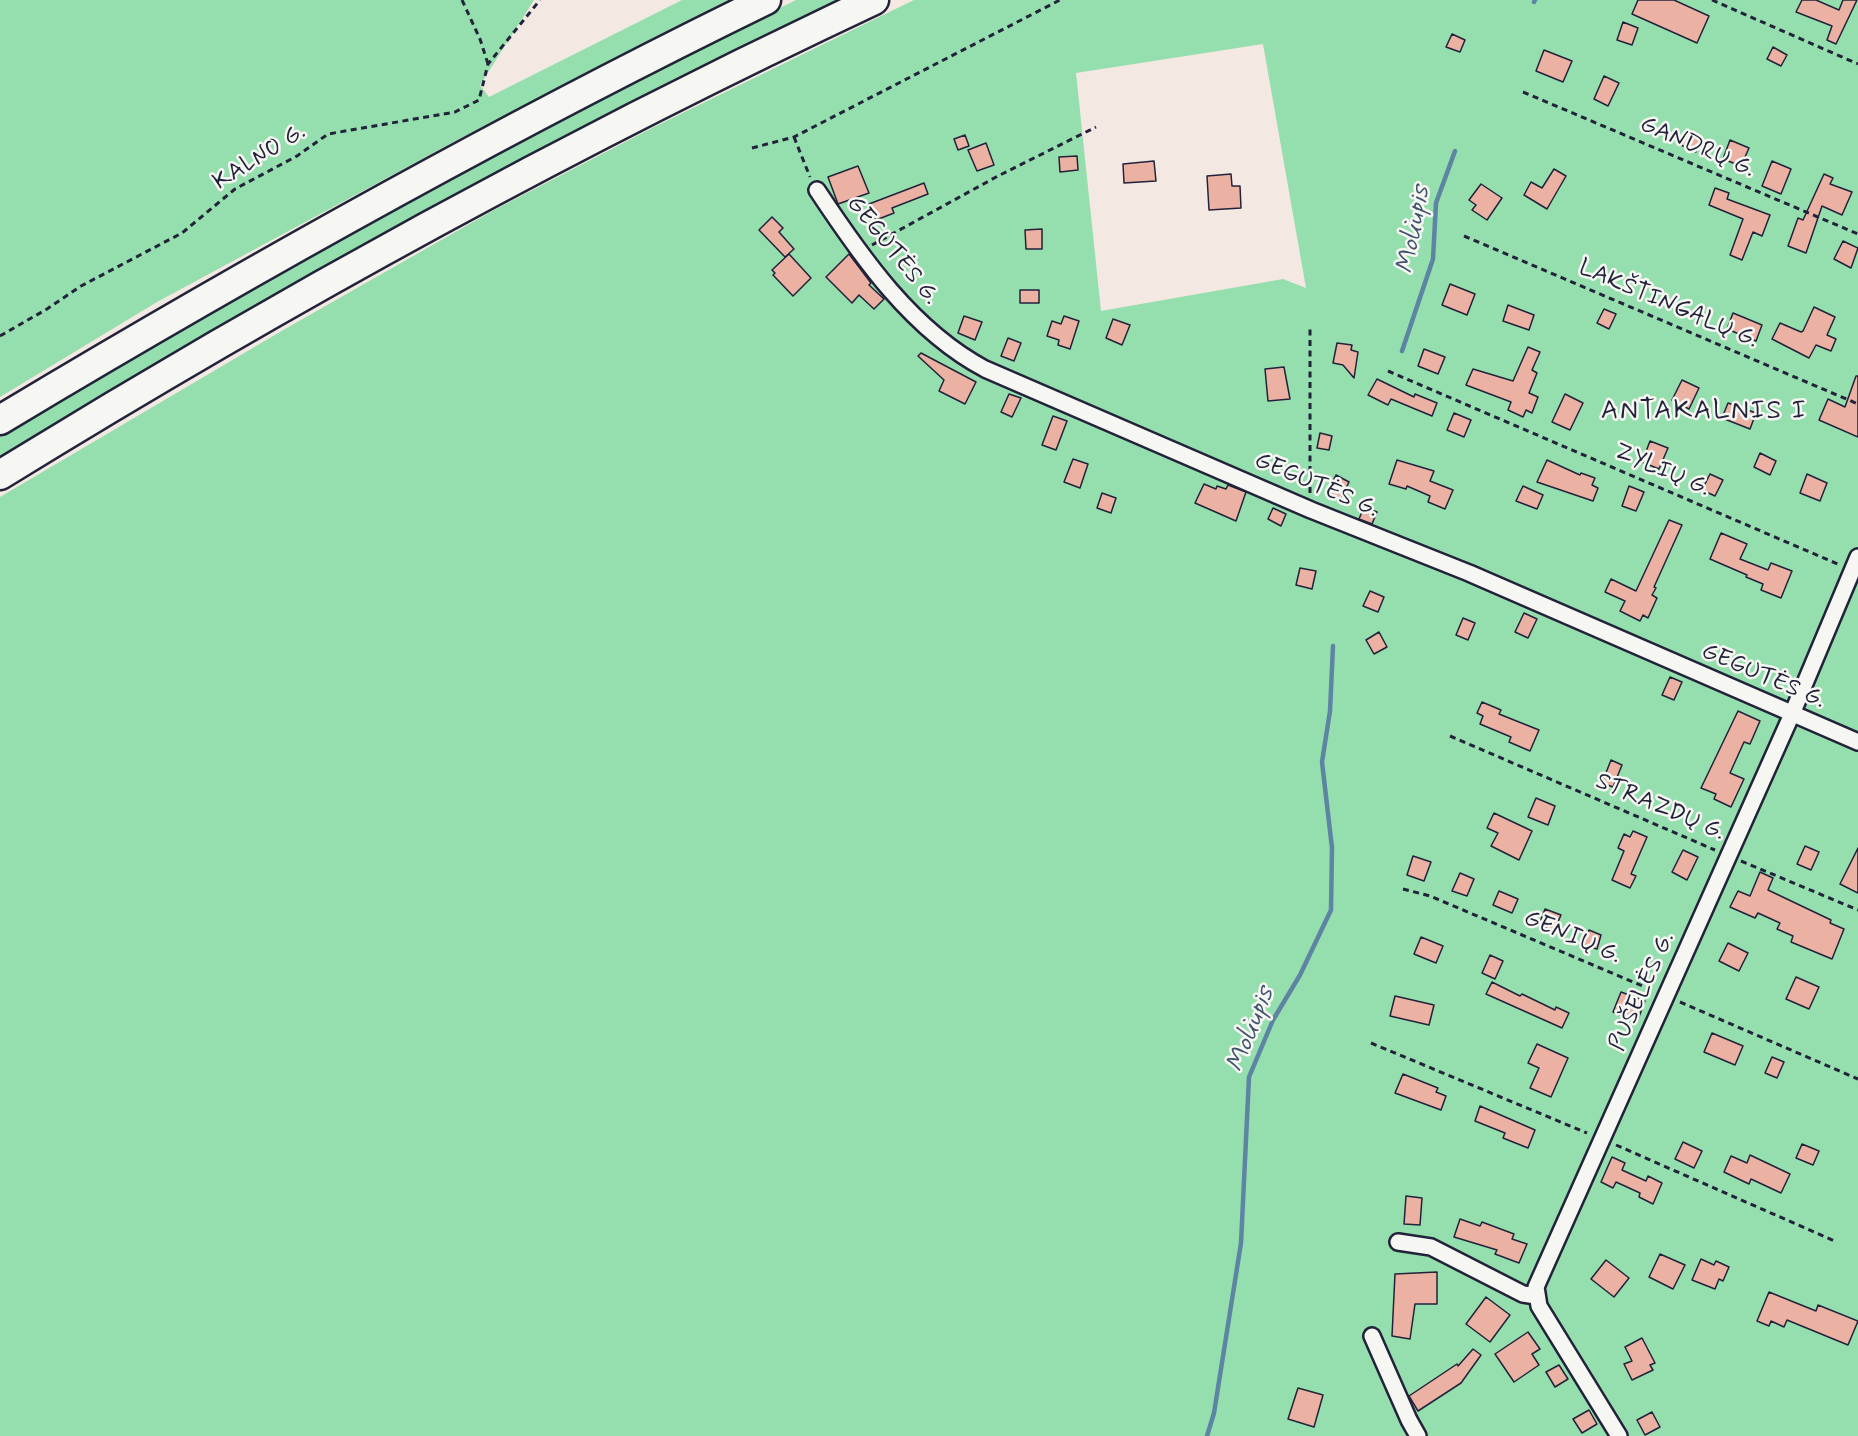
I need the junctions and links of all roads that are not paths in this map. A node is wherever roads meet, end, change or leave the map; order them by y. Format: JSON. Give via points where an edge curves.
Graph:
{"nodes":[{"id":1,"x":766,"y":0,"type":"edge"},
{"id":2,"x":874,"y":0,"type":"edge"},
{"id":3,"x":817,"y":190,"type":"road end"},
{"id":4,"x":0,"y":420,"type":"edge"},
{"id":5,"x":0,"y":475,"type":"edge"},
{"id":6,"x":1855,"y":564,"type":"edge"},
{"id":7,"x":1792,"y":714,"type":"junction"},
{"id":8,"x":1858,"y":742,"type":"edge"},
{"id":9,"x":1398,"y":1242,"type":"dead end"},
{"id":10,"x":1536,"y":1296,"type":"junction"},
{"id":11,"x":1372,"y":1336,"type":"dead end"},
{"id":12,"x":1419,"y":1436,"type":"edge"},
{"id":13,"x":1619,"y":1436,"type":"edge"}],
"edges":[{"from":1,"to":4,"type":"highway","via":[[633,66],[307,241]]},
{"from":2,"to":5,"type":"highway","via":[[571,151],[407,239],[230,338]]},
{"from":3,"to":7,"type":"street","name":"GEGUTĖS G.","via":[[860,251],[922,325],[956,353],[985,369]]},
{"from":6,"to":7,"type":"street","name":"PUŠELĖS G."},
{"from":7,"to":8,"type":"street","name":"GEGUTĖS G."},
{"from":7,"to":10,"type":"street","name":"PUŠELĖS G.","via":[[1544,1264]]},
{"from":9,"to":10,"type":"street","via":[[1431,1247],[1523,1294]]},
{"from":10,"to":13,"type":"street","via":[[1546,1319]]},
{"from":11,"to":12,"type":"street","via":[[1408,1420]]}]}
